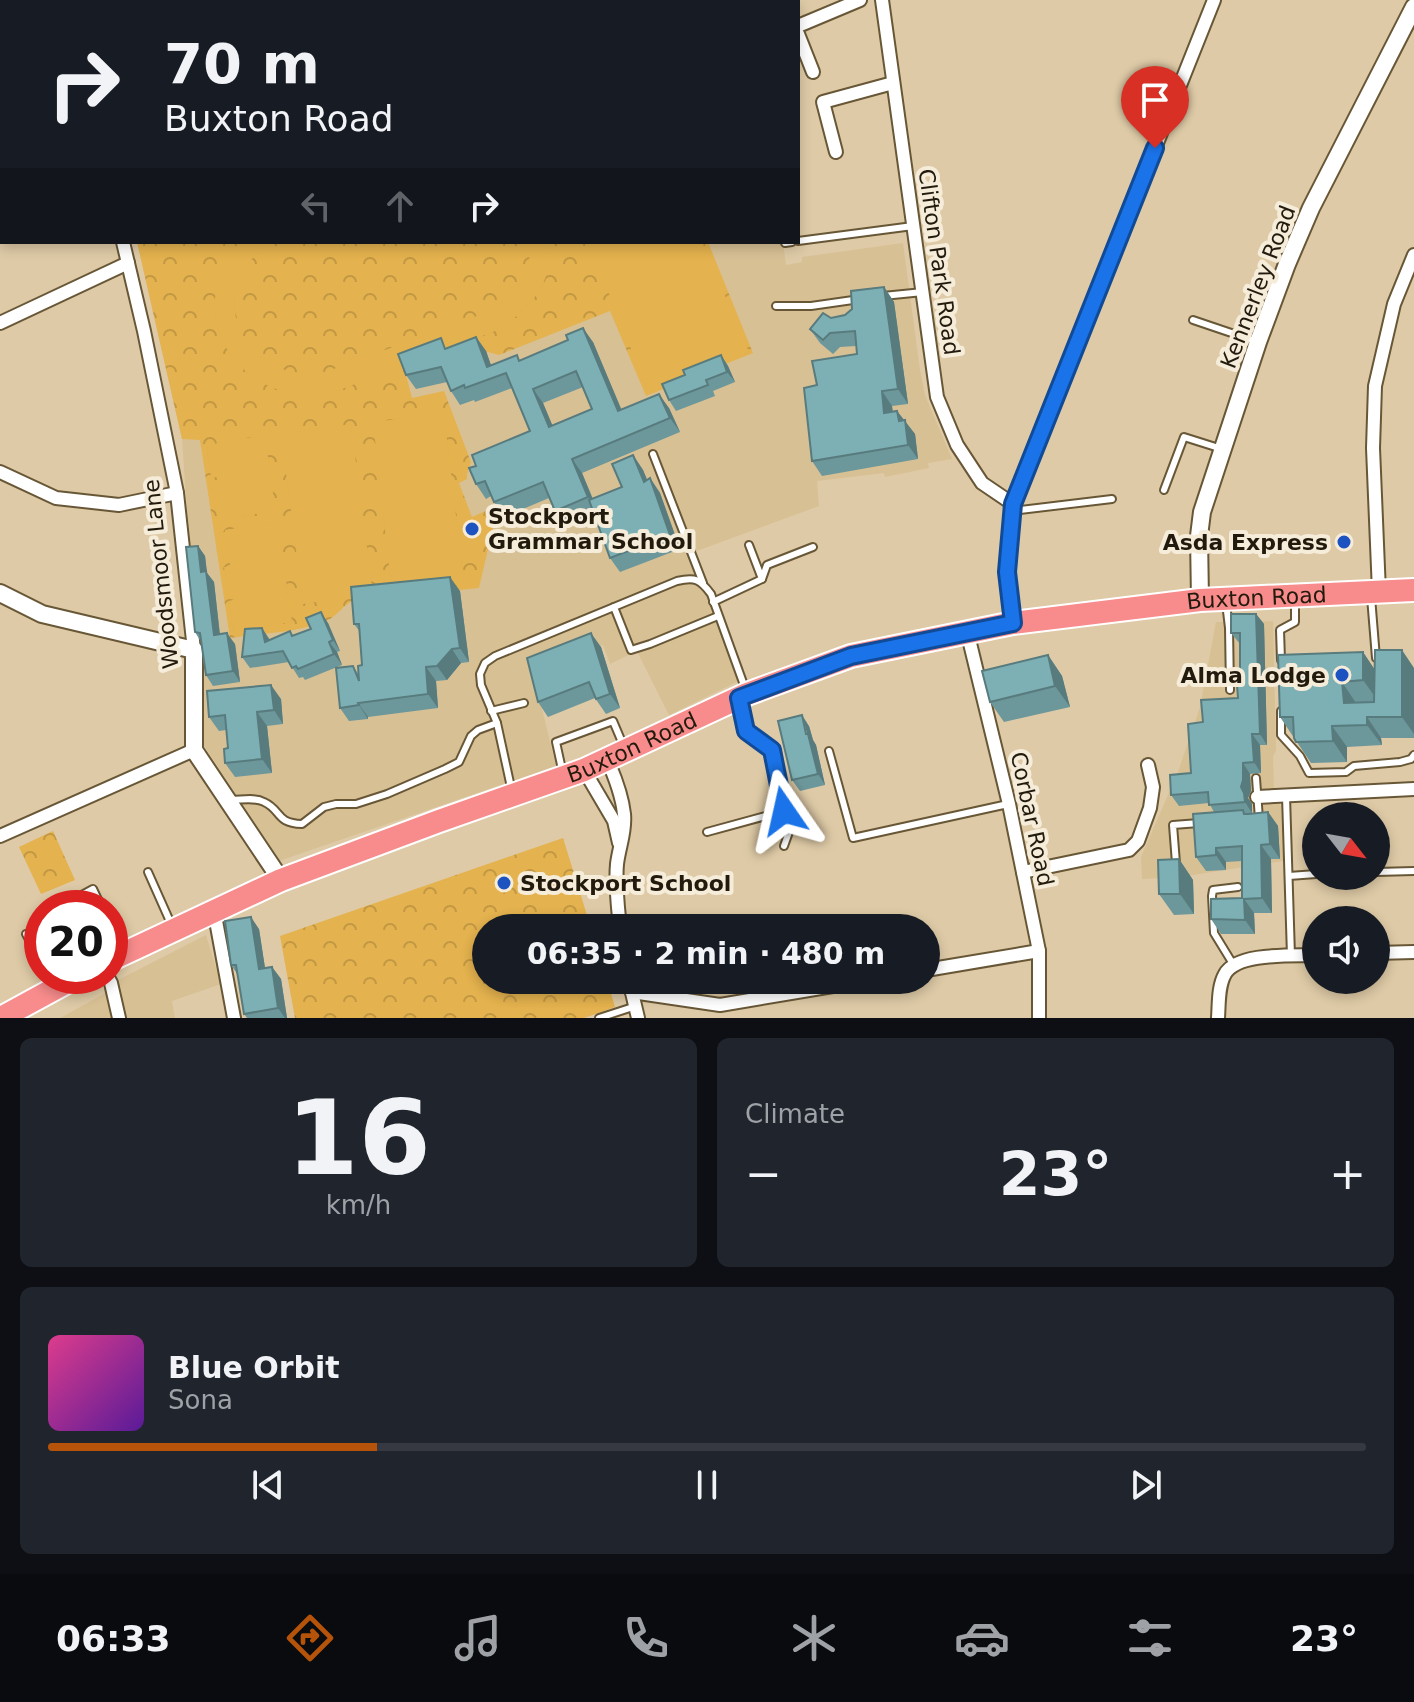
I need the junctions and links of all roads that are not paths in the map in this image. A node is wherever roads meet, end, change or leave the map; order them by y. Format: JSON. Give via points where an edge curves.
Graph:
{"nodes":[{"id":1,"x":860,"y":0,"type":"edge"},
{"id":2,"x":882,"y":0,"type":"edge"},
{"id":3,"x":1214,"y":0,"type":"edge"},
{"id":4,"x":1414,"y":7,"type":"edge"},
{"id":5,"x":800,"y":25,"type":"edge"},
{"id":6,"x":800,"y":39,"type":"edge"},
{"id":7,"x":813,"y":72,"type":"dead end"},
{"id":8,"x":893,"y":83,"type":"junction"},
{"id":9,"x":818,"y":88,"type":"dead end"},
{"id":10,"x":823,"y":102,"type":"junction"},
{"id":11,"x":836,"y":152,"type":"dead end"},
{"id":12,"x":913,"y":226,"type":"junction"},
{"id":13,"x":800,"y":241,"type":"edge"},
{"id":14,"x":123,"y":244,"type":"edge"},
{"id":15,"x":1414,"y":255,"type":"edge"},
{"id":16,"x":128,"y":263,"type":"junction"},
{"id":17,"x":923,"y":292,"type":"junction"},
{"id":18,"x":776,"y":306,"type":"dead end"},
{"id":19,"x":1193,"y":320,"type":"dead end"},
{"id":20,"x":0,"y":323,"type":"edge"},
{"id":21,"x":1258,"y":342,"type":"junction"},
{"id":22,"x":1222,"y":450,"type":"junction"},
{"id":23,"x":653,"y":454,"type":"dead end"},
{"id":24,"x":0,"y":472,"type":"edge"},
{"id":25,"x":1164,"y":490,"type":"dead end"},
{"id":26,"x":177,"y":493,"type":"junction"},
{"id":27,"x":1112,"y":499,"type":"dead end"},
{"id":28,"x":1012,"y":507,"type":"junction"},
{"id":29,"x":749,"y":545,"type":"dead end"},
{"id":30,"x":813,"y":547,"type":"dead end"},
{"id":31,"x":762,"y":579,"type":"junction"},
{"id":32,"x":703,"y":583,"type":"junction"},
{"id":33,"x":1414,"y":590,"type":"edge"},
{"id":34,"x":1375,"y":592,"type":"junction"},
{"id":35,"x":0,"y":593,"type":"edge"},
{"id":36,"x":1295,"y":596,"type":"junction"},
{"id":37,"x":1226,"y":599,"type":"junction"},
{"id":38,"x":1200,"y":600,"type":"junction"},
{"id":39,"x":713,"y":602,"type":"junction"},
{"id":40,"x":614,"y":607,"type":"junction"},
{"id":41,"x":718,"y":616,"type":"junction"},
{"id":42,"x":1013,"y":623,"type":"junction"},
{"id":43,"x":967,"y":631,"type":"junction"},
{"id":44,"x":194,"y":650,"type":"junction"},
{"id":45,"x":1383,"y":664,"type":"edge"},
{"id":46,"x":1281,"y":671,"type":"edge"},
{"id":47,"x":1230,"y":690,"type":"dead end"},
{"id":48,"x":743,"y":696,"type":"junction"},
{"id":49,"x":524,"y":703,"type":"dead end"},
{"id":50,"x":1281,"y":709,"type":"edge"},
{"id":51,"x":491,"y":711,"type":"junction"},
{"id":52,"x":497,"y":723,"type":"junction"},
{"id":53,"x":194,"y":750,"type":"junction"},
{"id":54,"x":829,"y":751,"type":"dead end"},
{"id":55,"x":617,"y":755,"type":"junction"},
{"id":56,"x":1414,"y":755,"type":"edge"},
{"id":57,"x":1148,"y":765,"type":"dead end"},
{"id":58,"x":574,"y":774,"type":"junction"},
{"id":59,"x":1256,"y":778,"type":"dead end"},
{"id":60,"x":1414,"y":789,"type":"edge"},
{"id":61,"x":513,"y":796,"type":"junction"},
{"id":62,"x":1286,"y":796,"type":"junction"},
{"id":63,"x":1257,"y":797,"type":"junction"},
{"id":64,"x":227,"y":799,"type":"junction"},
{"id":65,"x":1009,"y":804,"type":"junction"},
{"id":66,"x":784,"y":811,"type":"junction"},
{"id":67,"x":1244,"y":819,"type":"edge"},
{"id":68,"x":1202,"y":823,"type":"edge"},
{"id":69,"x":707,"y":832,"type":"dead end"},
{"id":70,"x":0,"y":836,"type":"edge"},
{"id":71,"x":784,"y":846,"type":"dead end"},
{"id":72,"x":619,"y":847,"type":"junction"},
{"id":73,"x":1176,"y":863,"type":"edge"},
{"id":74,"x":1414,"y":871,"type":"edge"},
{"id":75,"x":148,"y":872,"type":"dead end"},
{"id":76,"x":1023,"y":872,"type":"junction"},
{"id":77,"x":1390,"y":872,"type":"edge"},
{"id":78,"x":1302,"y":875,"type":"edge"},
{"id":79,"x":1289,"y":876,"type":"junction"},
{"id":80,"x":281,"y":880,"type":"junction"},
{"id":81,"x":1238,"y":887,"type":"edge"},
{"id":82,"x":214,"y":910,"type":"junction"},
{"id":83,"x":619,"y":914,"type":"edge"},
{"id":84,"x":174,"y":929,"type":"junction"},
{"id":85,"x":128,"y":951,"type":"edge"},
{"id":86,"x":1039,"y":951,"type":"junction"},
{"id":87,"x":1414,"y":952,"type":"edge"},
{"id":88,"x":1390,"y":953,"type":"edge"},
{"id":89,"x":1291,"y":956,"type":"junction"},
{"id":90,"x":1302,"y":956,"type":"edge"},
{"id":91,"x":940,"y":968,"type":"edge"},
{"id":92,"x":1229,"y":968,"type":"junction"},
{"id":93,"x":35,"y":994,"type":"edge"},
{"id":94,"x":114,"y":994,"type":"edge"},
{"id":95,"x":668,"y":994,"type":"edge"},
{"id":96,"x":786,"y":994,"type":"edge"},
{"id":97,"x":637,"y":1012,"type":"edge"},
{"id":98,"x":2,"y":1015,"type":"edge"},
{"id":99,"x":119,"y":1018,"type":"edge"},
{"id":100,"x":234,"y":1018,"type":"edge"},
{"id":101,"x":599,"y":1018,"type":"edge"},
{"id":102,"x":1039,"y":1018,"type":"edge"},
{"id":103,"x":1218,"y":1018,"type":"edge"}],
"edges":[{"from":1,"to":5,"type":"street"},
{"from":2,"to":8,"type":"street","name":"Clifton Park Road"},
{"from":3,"to":28,"type":"street"},
{"from":4,"to":21,"type":"street","name":"Kennerley Road","via":[[1311,208]]},
{"from":6,"to":7,"type":"street"},
{"from":8,"to":10,"type":"street"},
{"from":8,"to":12,"type":"street","name":"Clifton Park Road"},
{"from":9,"to":10,"type":"street"},
{"from":10,"to":11,"type":"street"},
{"from":12,"to":13,"type":"lane"},
{"from":12,"to":17,"type":"street","name":"Clifton Park Road"},
{"from":14,"to":16,"type":"street","name":"Woodsmoor Lane"},
{"from":15,"to":34,"type":"street","via":[[1394,304],[1375,386]]},
{"from":16,"to":20,"type":"street"},
{"from":16,"to":26,"type":"street","name":"Woodsmoor Lane"},
{"from":17,"to":18,"type":"lane"},
{"from":17,"to":28,"type":"street","name":"Clifton Park Road","via":[[937,397],[957,445],[982,483]]},
{"from":19,"to":21,"type":"lane"},
{"from":21,"to":22,"type":"street","name":"Kennerley Road"},
{"from":22,"to":25,"type":"lane","via":[[1184,437]]},
{"from":22,"to":38,"type":"street","name":"Kennerley Road","via":[[1200,524]]},
{"from":23,"to":32,"type":"lane"},
{"from":24,"to":26,"type":"street","via":[[56,498],[119,505]]},
{"from":26,"to":44,"type":"street","name":"Woodsmoor Lane"},
{"from":27,"to":28,"type":"lane"},
{"from":28,"to":42,"type":"street","via":[[1007,572]]},
{"from":29,"to":31,"type":"lane"},
{"from":30,"to":31,"type":"lane","via":[[767,565]]},
{"from":31,"to":39,"type":"lane"},
{"from":32,"to":39,"type":"lane"},
{"from":32,"to":40,"type":"lane","via":[[691,578],[677,581]]},
{"from":33,"to":34,"type":"highway","name":"Buxton Road"},
{"from":34,"to":36,"type":"highway","name":"Buxton Road"},
{"from":34,"to":45,"type":"lane","via":[[1376,664]]},
{"from":35,"to":44,"type":"street","via":[[42,614]]},
{"from":36,"to":37,"type":"highway","name":"Buxton Road"},
{"from":36,"to":46,"type":"lane","via":[[1295,622],[1280,630]]},
{"from":37,"to":38,"type":"highway","name":"Buxton Road"},
{"from":37,"to":47,"type":"lane"},
{"from":38,"to":42,"type":"highway","name":"Buxton Road"},
{"from":39,"to":41,"type":"lane"},
{"from":40,"to":41,"type":"lane","via":[[631,650]]},
{"from":40,"to":51,"type":"lane","via":[[485,663],[481,685]]},
{"from":41,"to":48,"type":"lane"},
{"from":42,"to":43,"type":"highway","name":"Buxton Road"},
{"from":43,"to":48,"type":"highway","name":"Buxton Road","via":[[851,656]]},
{"from":43,"to":65,"type":"street","name":"Corbar Road"},
{"from":44,"to":53,"type":"street","name":"Woodsmoor Lane"},
{"from":48,"to":55,"type":"highway","name":"Buxton Road"},
{"from":48,"to":66,"type":"lane","via":[[746,731],[772,750]]},
{"from":49,"to":51,"type":"lane"},
{"from":50,"to":56,"type":"lane","via":[[1281,735],[1309,773],[1346,772]]},
{"from":51,"to":52,"type":"lane"},
{"from":52,"to":61,"type":"lane"},
{"from":52,"to":64,"type":"lane","via":[[471,736],[459,762],[387,794],[324,807],[302,824],[283,821],[261,800]]},
{"from":53,"to":64,"type":"street"},
{"from":53,"to":70,"type":"street"},
{"from":54,"to":65,"type":"lane","via":[[853,838]]},
{"from":55,"to":58,"type":"highway","name":"Buxton Road"},
{"from":55,"to":58,"type":"lane","via":[[613,721],[556,742]]},
{"from":55,"to":72,"type":"street","via":[[624,813]]},
{"from":57,"to":76,"type":"street","via":[[1150,808],[1138,841],[1129,850]]},
{"from":58,"to":61,"type":"highway","name":"Buxton Road"},
{"from":58,"to":72,"type":"street","via":[[614,821]]},
{"from":59,"to":63,"type":"lane"},
{"from":60,"to":62,"type":"street"},
{"from":61,"to":80,"type":"highway","name":"Buxton Road"},
{"from":62,"to":63,"type":"street"},
{"from":62,"to":79,"type":"lane"},
{"from":63,"to":67,"type":"lane","via":[[1259,820]]},
{"from":64,"to":80,"type":"street"},
{"from":65,"to":76,"type":"street","name":"Corbar Road"},
{"from":66,"to":69,"type":"lane"},
{"from":66,"to":71,"type":"lane","via":[[789,832]]},
{"from":68,"to":73,"type":"lane","via":[[1173,825]]},
{"from":72,"to":83,"type":"street"},
{"from":74,"to":77,"type":"lane"},
{"from":75,"to":84,"type":"lane"},
{"from":76,"to":86,"type":"street","name":"Corbar Road"},
{"from":78,"to":79,"type":"lane"},
{"from":79,"to":89,"type":"lane"},
{"from":80,"to":82,"type":"highway","name":"Buxton Road"},
{"from":81,"to":92,"type":"lane","via":[[1213,890],[1212,896],[1214,933]]},
{"from":82,"to":84,"type":"highway","name":"Buxton Road"},
{"from":82,"to":100,"type":"street"},
{"from":84,"to":85,"type":"highway","name":"Buxton Road"},
{"from":86,"to":91,"type":"street"},
{"from":86,"to":102,"type":"street","name":"Corbar Road"},
{"from":87,"to":88,"type":"street"},
{"from":89,"to":90,"type":"street"},
{"from":89,"to":92,"type":"street","via":[[1256,958]]},
{"from":92,"to":103,"type":"street","via":[[1221,983]]},
{"from":93,"to":98,"type":"highway"},
{"from":94,"to":99,"type":"street"},
{"from":95,"to":96,"type":"street","via":[[720,1005]]},
{"from":97,"to":101,"type":"lane"}]}
